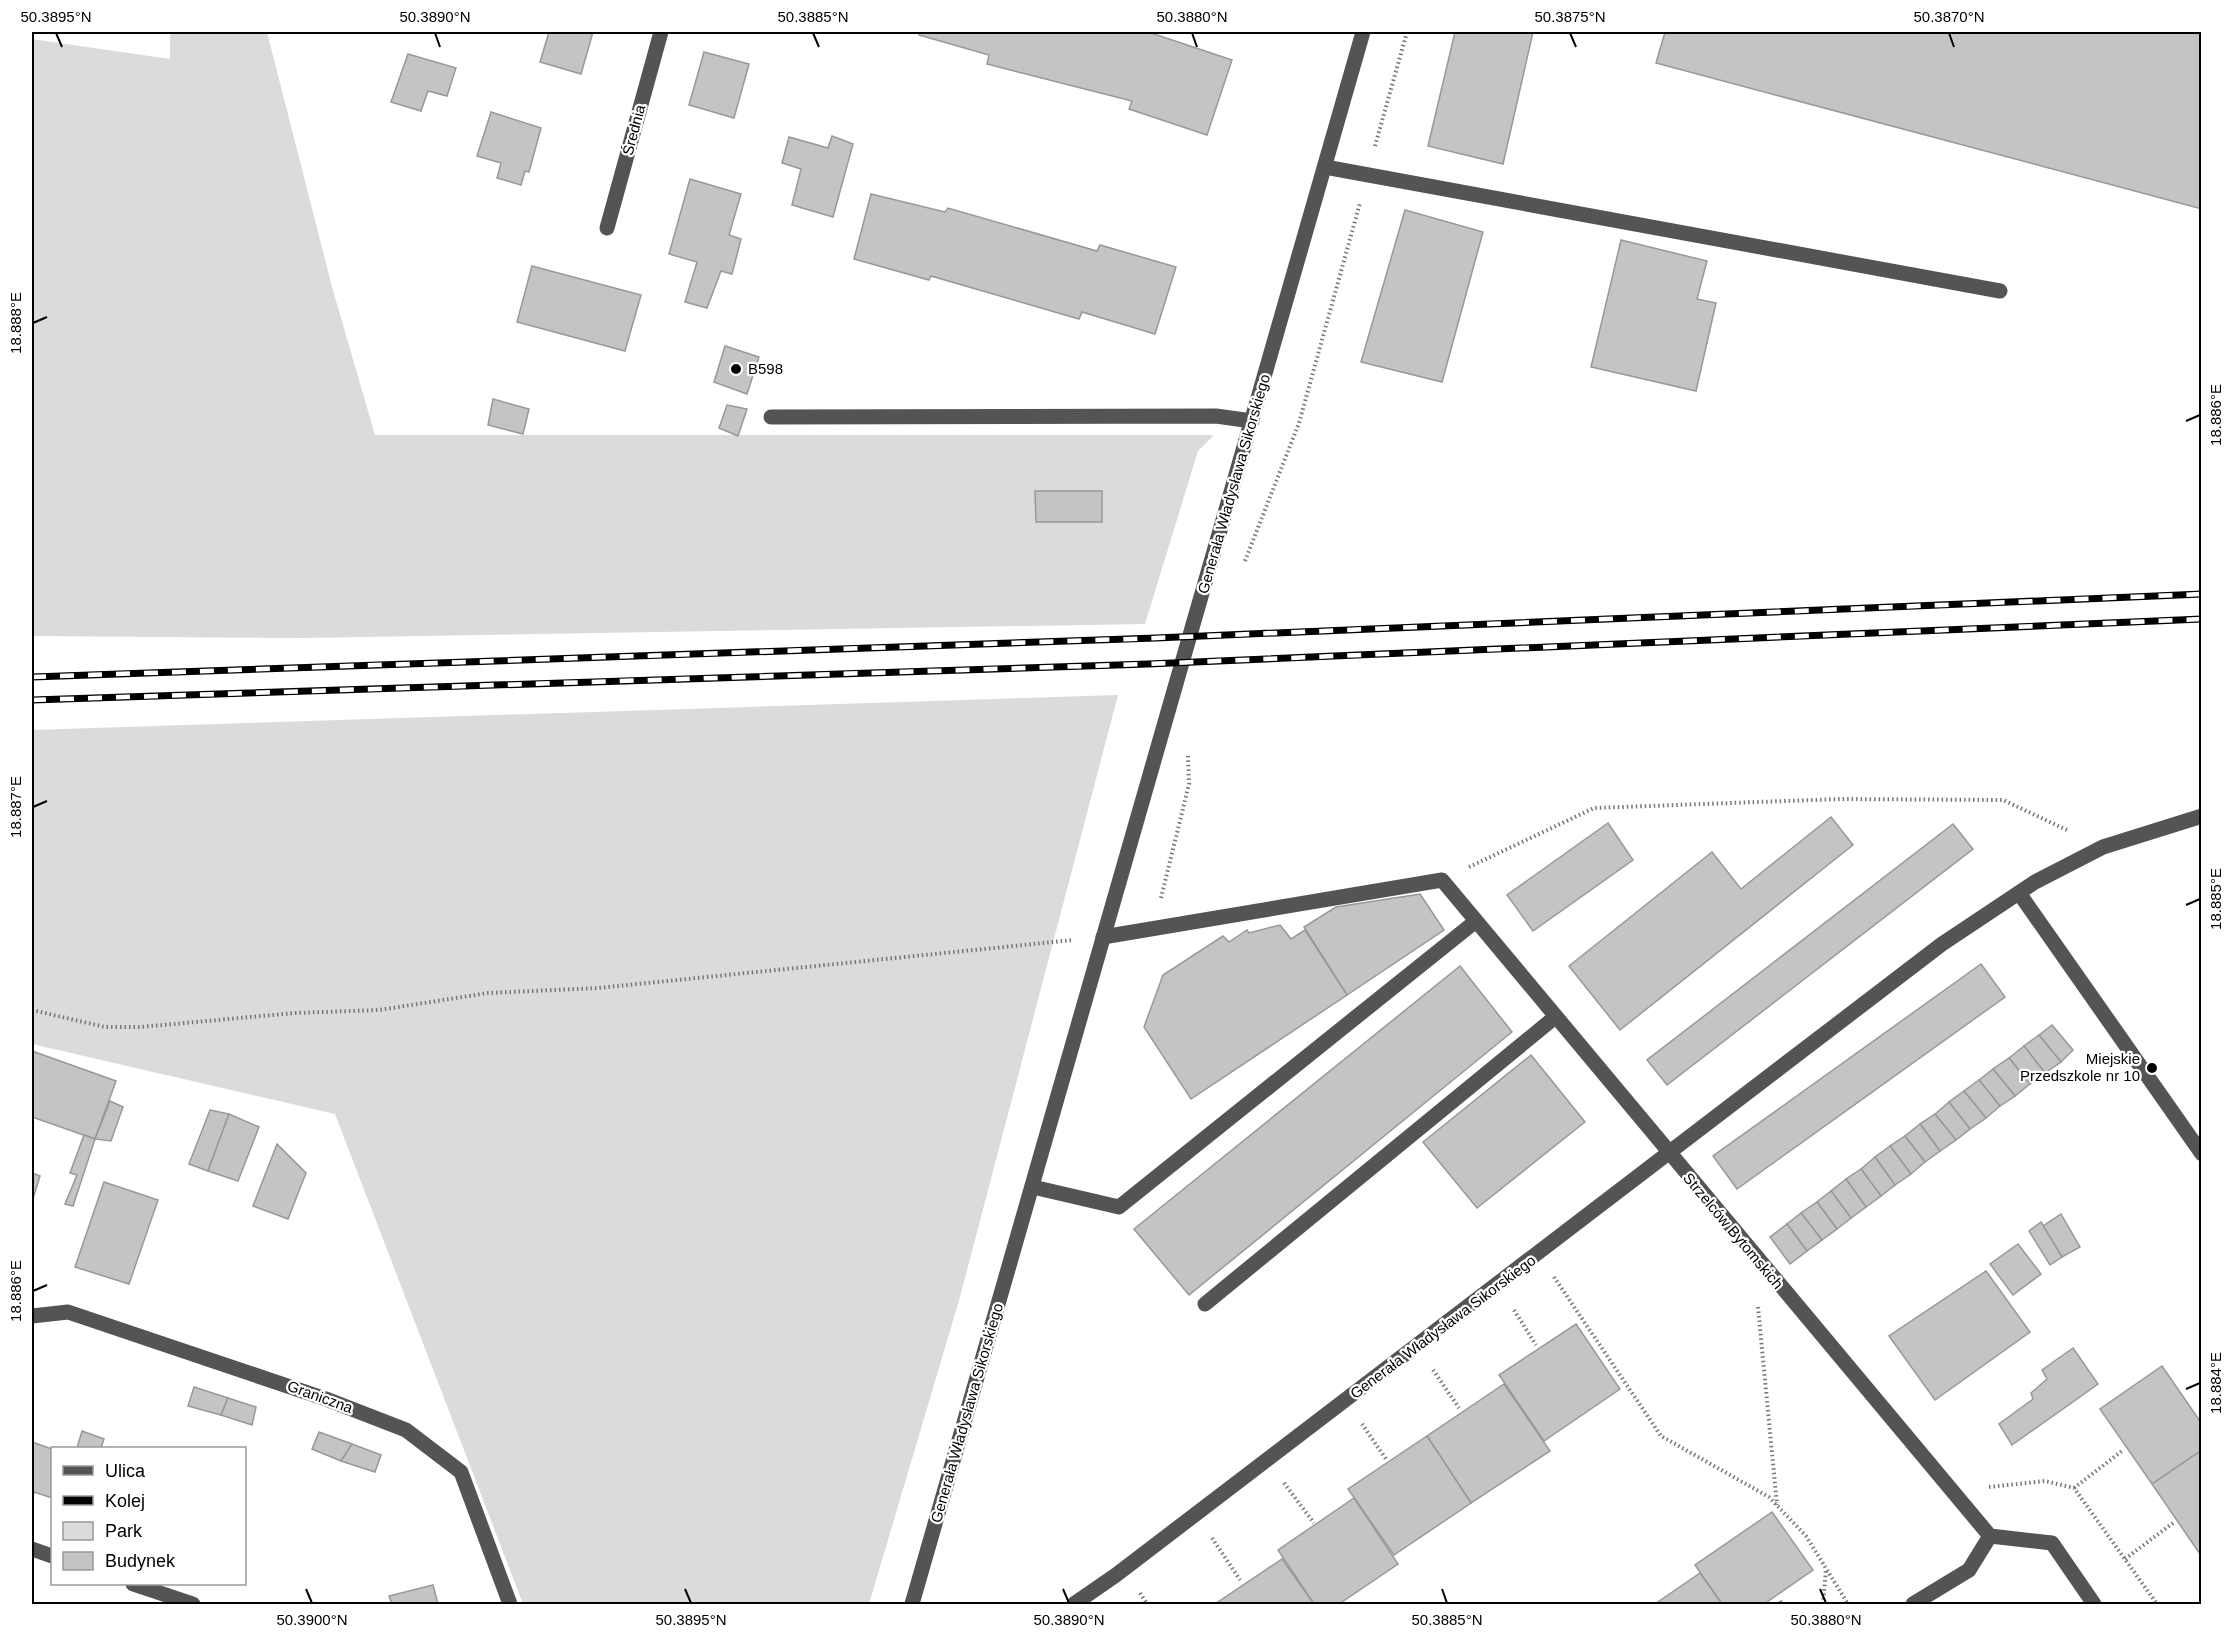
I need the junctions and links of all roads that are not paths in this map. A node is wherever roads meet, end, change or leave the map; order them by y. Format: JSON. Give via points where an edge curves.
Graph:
{"nodes":[{"id":1,"x":662,"y":32,"type":"edge"},
{"id":2,"x":1363,"y":32,"type":"edge"},
{"id":3,"x":1325,"y":167,"type":"junction"},
{"id":4,"x":607,"y":228,"type":"dead end"},
{"id":5,"x":2000,"y":291,"type":"dead end"},
{"id":6,"x":771,"y":417,"type":"dead end"},
{"id":7,"x":1252,"y":421,"type":"junction"},
{"id":8,"x":2202,"y":816,"type":"edge"},
{"id":9,"x":2019,"y":892,"type":"junction"},
{"id":10,"x":1476,"y":921,"type":"junction"},
{"id":11,"x":1103,"y":937,"type":"junction"},
{"id":12,"x":1554,"y":1018,"type":"junction"},
{"id":13,"x":2202,"y":1154,"type":"edge"},
{"id":14,"x":1669,"y":1155,"type":"junction"},
{"id":15,"x":1033,"y":1187,"type":"junction"},
{"id":16,"x":1205,"y":1304,"type":"dead end"},
{"id":17,"x":32,"y":1316,"type":"edge"},
{"id":18,"x":1990,"y":1536,"type":"junction"},
{"id":19,"x":32,"y":1549,"type":"edge"},
{"id":20,"x":51,"y":1556,"type":"edge"},
{"id":21,"x":136,"y":1585,"type":"edge"},
{"id":22,"x":193,"y":1605,"type":"edge"},
{"id":23,"x":510,"y":1605,"type":"edge"},
{"id":24,"x":912,"y":1605,"type":"edge"},
{"id":25,"x":1074,"y":1605,"type":"edge"},
{"id":26,"x":1913,"y":1605,"type":"edge"},
{"id":27,"x":2094,"y":1605,"type":"edge"}],
"edges":[{"from":1,"to":4,"type":"street","name":"Średnia"},
{"from":2,"to":3,"type":"street","name":"Generała Władysława Sikorskiego"},
{"from":3,"to":5,"type":"street"},
{"from":3,"to":7,"type":"street","name":"Generała Władysława Sikorskiego"},
{"from":6,"to":7,"type":"street","via":[[1216,416]]},
{"from":7,"to":11,"type":"street","name":"Generała Władysława Sikorskiego"},
{"from":8,"to":9,"type":"street","via":[[2103,847]]},
{"from":9,"to":13,"type":"street"},
{"from":9,"to":14,"type":"street","via":[[1942,944]]},
{"from":10,"to":11,"type":"street","via":[[1442,880]]},
{"from":10,"to":12,"type":"street"},
{"from":10,"to":15,"type":"street","via":[[1119,1207]]},
{"from":11,"to":15,"type":"street","name":"Generała Władysława Sikorskiego"},
{"from":12,"to":14,"type":"street"},
{"from":12,"to":16,"type":"street"},
{"from":14,"to":18,"type":"street","name":"Strzelców Bytomskich"},
{"from":14,"to":25,"type":"street","name":"Generała Władysława Sikorskiego"},
{"from":15,"to":24,"type":"street","name":"Generała Władysława Sikorskiego"},
{"from":17,"to":23,"type":"street","name":"Graniczna","via":[[68,1312],[315,1395],[406,1430],[461,1472]]},
{"from":18,"to":26,"type":"street","via":[[1968,1570]]},
{"from":18,"to":27,"type":"street","via":[[2052,1543]]},
{"from":19,"to":20,"type":"street"},
{"from":21,"to":22,"type":"street"}]}
